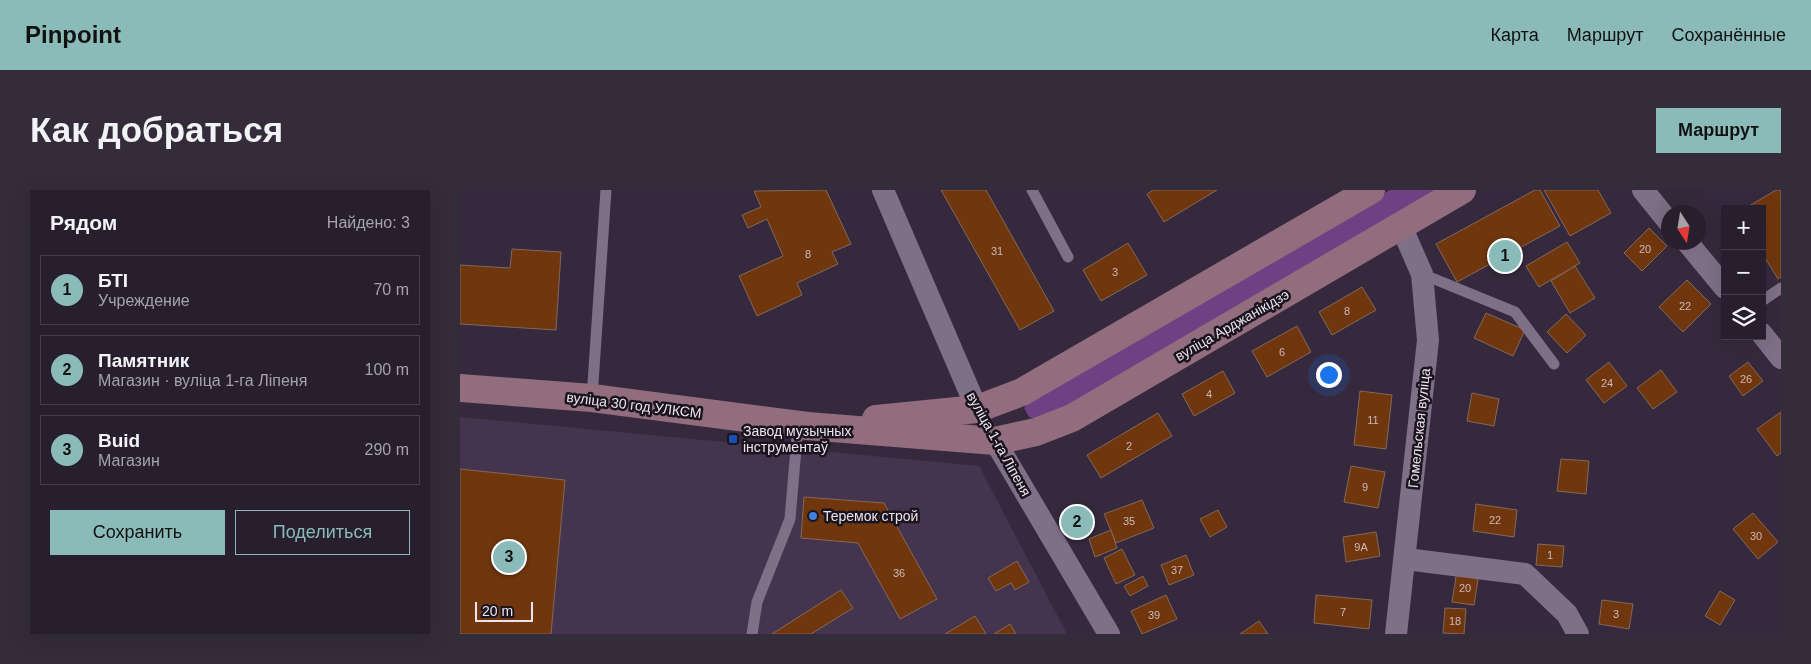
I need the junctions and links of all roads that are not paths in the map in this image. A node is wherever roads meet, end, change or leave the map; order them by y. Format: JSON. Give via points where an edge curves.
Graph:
{"nodes":[{"id":1,"x":606,"y":190,"type":"edge"},
{"id":2,"x":883,"y":190,"type":"edge"},
{"id":3,"x":1032,"y":190,"type":"edge"},
{"id":4,"x":1371,"y":190,"type":"edge"},
{"id":5,"x":1462,"y":190,"type":"edge"},
{"id":6,"x":1650,"y":192,"type":"edge"},
{"id":7,"x":1661,"y":210,"type":"edge"},
{"id":8,"x":1401,"y":226,"type":"junction"},
{"id":9,"x":1694,"y":250,"type":"edge"},
{"id":10,"x":1068,"y":257,"type":"dead end"},
{"id":11,"x":1422,"y":274,"type":"junction"},
{"id":12,"x":1721,"y":283,"type":"edge"},
{"id":13,"x":1781,"y":288,"type":"edge"},
{"id":14,"x":1766,"y":298,"type":"edge"},
{"id":15,"x":1766,"y":339,"type":"edge"},
{"id":16,"x":1781,"y":358,"type":"edge"},
{"id":17,"x":1554,"y":364,"type":"dead end"},
{"id":18,"x":460,"y":388,"type":"edge"},
{"id":19,"x":592,"y":398,"type":"junction"},
{"id":20,"x":977,"y":409,"type":"junction"},
{"id":21,"x":803,"y":426,"type":"junction"},
{"id":22,"x":995,"y":441,"type":"junction"},
{"id":23,"x":1406,"y":559,"type":"junction"},
{"id":24,"x":752,"y":634,"type":"edge"},
{"id":25,"x":1109,"y":634,"type":"edge"},
{"id":26,"x":1396,"y":634,"type":"edge"},
{"id":27,"x":1578,"y":634,"type":"edge"}],
"edges":[{"from":1,"to":19,"type":"lane"},
{"from":2,"to":20,"type":"street","name":"вуліца 1-га Ліпеня"},
{"from":3,"to":10,"type":"lane"},
{"from":4,"to":20,"type":"main road","via":[[1022,392]]},
{"from":5,"to":8,"type":"main road","name":"вуліца Арджанікідзэ"},
{"from":6,"to":7,"type":"street"},
{"from":8,"to":11,"type":"street","name":"Гомельская вуліца"},
{"from":8,"to":22,"type":"main road","name":"вуліца Арджанікідзэ","via":[[1072,418],[1036,432]]},
{"from":9,"to":12,"type":"street"},
{"from":11,"to":17,"type":"lane","via":[[1515,312]]},
{"from":11,"to":23,"type":"street","name":"Гомельская вуліца","via":[[1428,340]]},
{"from":13,"to":14,"type":"lane"},
{"from":15,"to":16,"type":"street"},
{"from":18,"to":19,"type":"main road","name":"вуліца 30 год УЛКСМ"},
{"from":19,"to":21,"type":"main road","name":"вуліца 30 год УЛКСМ"},
{"from":20,"to":21,"type":"main road","name":"вуліца 30 год УЛКСМ"},
{"from":20,"to":22,"type":"main road","name":"вуліца 1-га Ліпеня"},
{"from":21,"to":22,"type":"main road","name":"вуліца 30 год УЛКСМ"},
{"from":21,"to":24,"type":"lane","via":[[790,519],[757,602]]},
{"from":22,"to":25,"type":"street","name":"вуліца 1-га Ліпеня"},
{"from":23,"to":26,"type":"street","name":"Гомельская вуліца"},
{"from":23,"to":27,"type":"street","via":[[1525,574],[1567,614]]}]}
